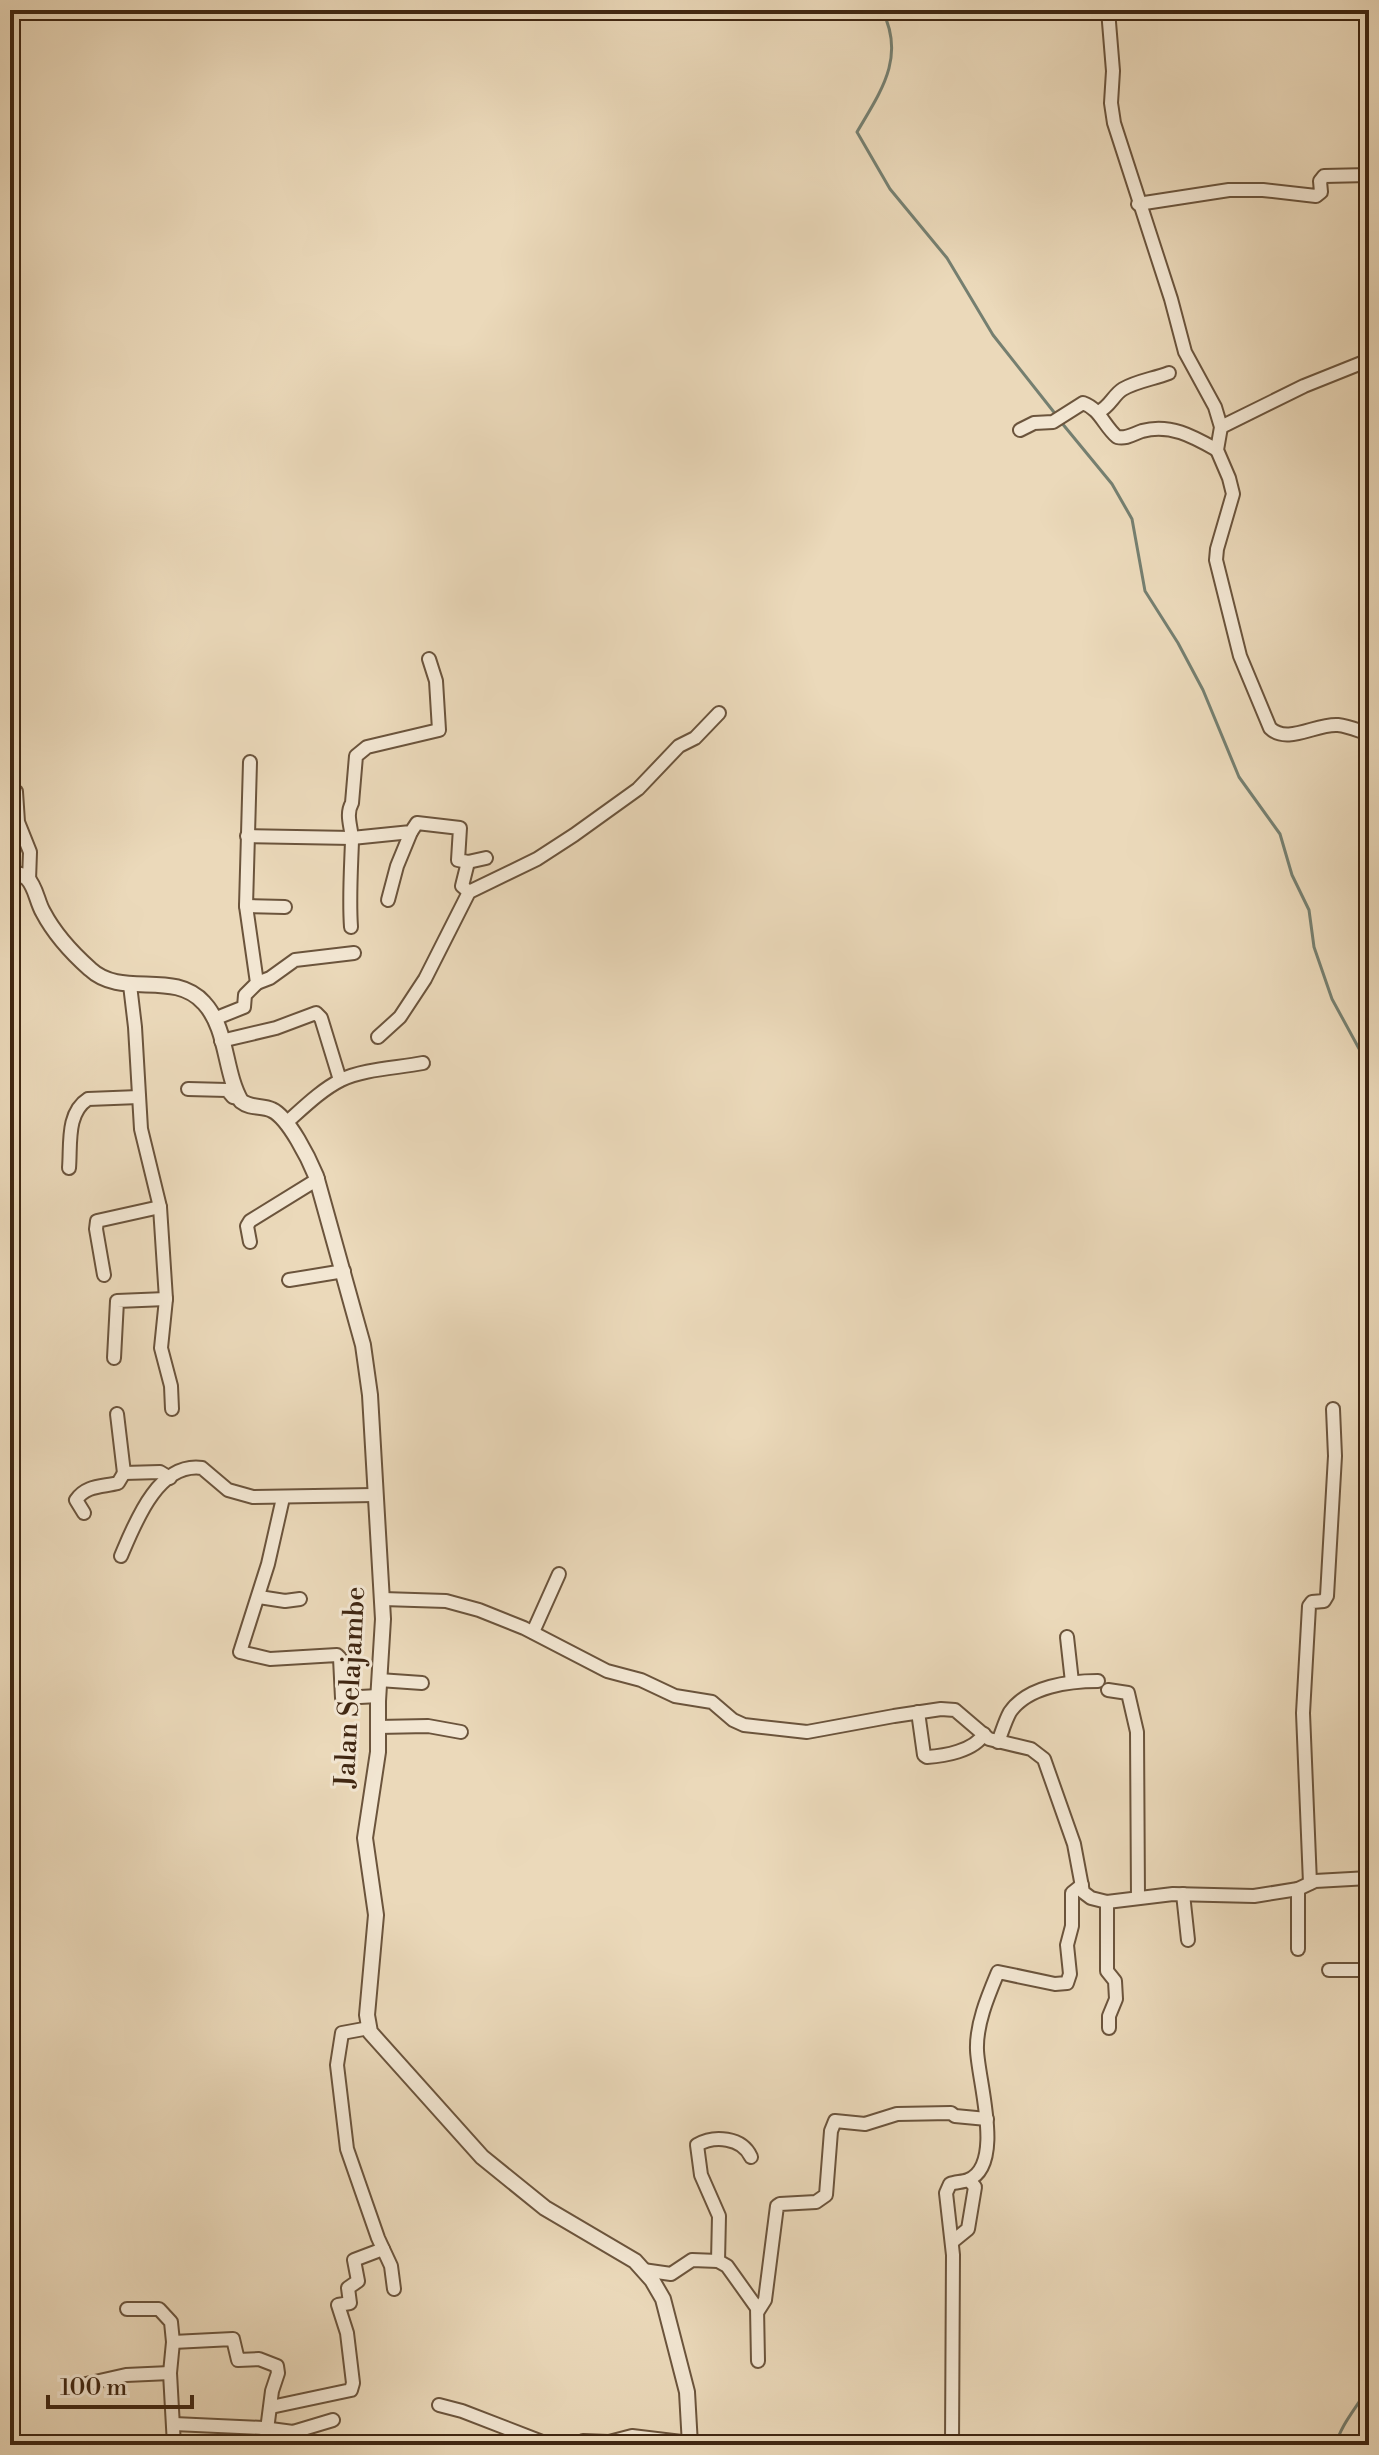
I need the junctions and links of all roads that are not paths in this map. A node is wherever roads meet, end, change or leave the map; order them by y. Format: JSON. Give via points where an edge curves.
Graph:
{"nodes":[{"id":1,"x":1108,"y":10,"type":"edge"},
{"id":2,"x":1369,"y":175,"type":"edge"},
{"id":3,"x":1138,"y":204,"type":"junction"},
{"id":4,"x":1369,"y":360,"type":"edge"},
{"id":5,"x":1169,"y":373,"type":"dead end"},
{"id":6,"x":1098,"y":412,"type":"junction"},
{"id":7,"x":1221,"y":427,"type":"junction"},
{"id":8,"x":1020,"y":430,"type":"dead end"},
{"id":9,"x":1217,"y":450,"type":"junction"},
{"id":10,"x":429,"y":659,"type":"dead end"},
{"id":11,"x":719,"y":713,"type":"dead end"},
{"id":12,"x":1369,"y":734,"type":"edge"},
{"id":13,"x":250,"y":762,"type":"dead end"},
{"id":14,"x":10,"y":791,"type":"edge"},
{"id":15,"x":411,"y":832,"type":"junction"},
{"id":16,"x":247,"y":836,"type":"junction"},
{"id":17,"x":352,"y":838,"type":"junction"},
{"id":18,"x":486,"y":858,"type":"dead end"},
{"id":19,"x":468,"y":862,"type":"junction"},
{"id":20,"x":10,"y":873,"type":"edge"},
{"id":21,"x":29,"y":880,"type":"junction"},
{"id":22,"x":469,"y":892,"type":"junction"},
{"id":23,"x":388,"y":900,"type":"dead end"},
{"id":24,"x":246,"y":906,"type":"junction"},
{"id":25,"x":285,"y":907,"type":"dead end"},
{"id":26,"x":351,"y":927,"type":"dead end"},
{"id":27,"x":354,"y":953,"type":"dead end"},
{"id":28,"x":257,"y":983,"type":"junction"},
{"id":29,"x":130,"y":985,"type":"junction"},
{"id":30,"x":214,"y":1019,"type":"junction"},
{"id":31,"x":378,"y":1037,"type":"dead end"},
{"id":32,"x":221,"y":1041,"type":"junction"},
{"id":33,"x":423,"y":1063,"type":"dead end"},
{"id":34,"x":340,"y":1080,"type":"junction"},
{"id":35,"x":188,"y":1089,"type":"dead end"},
{"id":36,"x":139,"y":1097,"type":"junction"},
{"id":37,"x":239,"y":1098,"type":"junction"},
{"id":38,"x":286,"y":1123,"type":"junction"},
{"id":39,"x":69,"y":1168,"type":"dead end"},
{"id":40,"x":318,"y":1179,"type":"junction"},
{"id":41,"x":160,"y":1207,"type":"junction"},
{"id":42,"x":250,"y":1242,"type":"dead end"},
{"id":43,"x":344,"y":1271,"type":"junction"},
{"id":44,"x":104,"y":1275,"type":"dead end"},
{"id":45,"x":289,"y":1280,"type":"dead end"},
{"id":46,"x":166,"y":1299,"type":"junction"},
{"id":47,"x":114,"y":1358,"type":"dead end"},
{"id":48,"x":172,"y":1409,"type":"dead end"},
{"id":49,"x":1333,"y":1409,"type":"dead end"},
{"id":50,"x":117,"y":1414,"type":"dead end"},
{"id":51,"x":124,"y":1473,"type":"junction"},
{"id":52,"x":170,"y":1478,"type":"junction"},
{"id":53,"x":374,"y":1495,"type":"junction"},
{"id":54,"x":283,"y":1498,"type":"junction"},
{"id":55,"x":84,"y":1513,"type":"dead end"},
{"id":56,"x":121,"y":1556,"type":"dead end"},
{"id":57,"x":559,"y":1574,"type":"dead end"},
{"id":58,"x":259,"y":1597,"type":"junction"},
{"id":59,"x":300,"y":1599,"type":"dead end"},
{"id":60,"x":383,"y":1599,"type":"junction"},
{"id":61,"x":533,"y":1632,"type":"junction"},
{"id":62,"x":1067,"y":1637,"type":"dead end"},
{"id":63,"x":379,"y":1680,"type":"junction"},
{"id":64,"x":1072,"y":1682,"type":"junction"},
{"id":65,"x":422,"y":1683,"type":"dead end"},
{"id":66,"x":378,"y":1696,"type":"junction"},
{"id":67,"x":918,"y":1712,"type":"junction"},
{"id":68,"x":378,"y":1727,"type":"junction"},
{"id":69,"x":461,"y":1732,"type":"dead end"},
{"id":70,"x":984,"y":1734,"type":"junction"},
{"id":71,"x":998,"y":1742,"type":"junction"},
{"id":72,"x":1369,"y":1878,"type":"edge"},
{"id":73,"x":1310,"y":1883,"type":"junction"},
{"id":74,"x":1082,"y":1885,"type":"junction"},
{"id":75,"x":1298,"y":1889,"type":"junction"},
{"id":76,"x":1183,"y":1894,"type":"junction"},
{"id":77,"x":1138,"y":1898,"type":"junction"},
{"id":78,"x":1107,"y":1902,"type":"junction"},
{"id":79,"x":1188,"y":1940,"type":"dead end"},
{"id":80,"x":1298,"y":1949,"type":"dead end"},
{"id":81,"x":1329,"y":1970,"type":"dead end"},
{"id":82,"x":1369,"y":1970,"type":"edge"},
{"id":83,"x":369,"y":2028,"type":"junction"},
{"id":84,"x":1109,"y":2028,"type":"dead end"},
{"id":85,"x":987,"y":2119,"type":"junction"},
{"id":86,"x":751,"y":2157,"type":"dead end"},
{"id":87,"x":969,"y":2180,"type":"junction"},
{"id":88,"x":952,"y":2242,"type":"junction"},
{"id":89,"x":383,"y":2249,"type":"junction"},
{"id":90,"x":718,"y":2261,"type":"junction"},
{"id":91,"x":643,"y":2270,"type":"junction"},
{"id":92,"x":394,"y":2289,"type":"dead end"},
{"id":93,"x":127,"y":2309,"type":"dead end"},
{"id":94,"x":758,"y":2311,"type":"junction"},
{"id":95,"x":173,"y":2342,"type":"junction"},
{"id":96,"x":758,"y":2361,"type":"dead end"},
{"id":97,"x":170,"y":2373,"type":"junction"},
{"id":98,"x":86,"y":2384,"type":"dead end"},
{"id":99,"x":439,"y":2405,"type":"dead end"},
{"id":100,"x":271,"y":2407,"type":"junction"},
{"id":101,"x":333,"y":2420,"type":"dead end"},
{"id":102,"x":174,"y":2424,"type":"junction"},
{"id":103,"x":268,"y":2428,"type":"junction"},
{"id":104,"x":690,"y":2444,"type":"edge"},
{"id":105,"x":174,"y":2445,"type":"edge"},
{"id":106,"x":265,"y":2445,"type":"edge"},
{"id":107,"x":550,"y":2445,"type":"edge"},
{"id":108,"x":578,"y":2445,"type":"edge"},
{"id":109,"x":952,"y":2445,"type":"edge"}],
"edges":[{"from":1,"to":3,"type":"street","via":[[1111,111]]},
{"from":2,"to":3,"type":"street","via":[[1324,176],[1316,196],[1229,190]]},
{"from":3,"to":7,"type":"street","via":[[1185,352]]},
{"from":4,"to":7,"type":"street"},
{"from":5,"to":6,"type":"street","via":[[1119,391]]},
{"from":6,"to":8,"type":"street","via":[[1083,403],[1053,422]]},
{"from":6,"to":9,"type":"street","via":[[1117,437],[1167,428]]},
{"from":7,"to":9,"type":"street"},
{"from":9,"to":12,"type":"street","via":[[1233,494],[1216,560],[1240,656],[1270,728],[1287,735],[1341,725]]},
{"from":10,"to":17,"type":"street","via":[[440,727],[358,752],[348,810]]},
{"from":11,"to":22,"type":"street","via":[[638,789],[574,835]]},
{"from":13,"to":16,"type":"street"},
{"from":14,"to":21,"type":"street","via":[[16,792],[18,822],[30,852]]},
{"from":15,"to":17,"type":"street"},
{"from":15,"to":19,"type":"street","via":[[419,822],[458,826],[457,858]]},
{"from":15,"to":23,"type":"street"},
{"from":16,"to":17,"type":"street"},
{"from":16,"to":24,"type":"street"},
{"from":17,"to":26,"type":"street"},
{"from":18,"to":19,"type":"street"},
{"from":19,"to":22,"type":"street","via":[[462,886]]},
{"from":20,"to":21,"type":"street"},
{"from":21,"to":29,"type":"street","via":[[43,912],[83,963],[104,979]]},
{"from":22,"to":31,"type":"street","via":[[430,971],[400,1017]]},
{"from":24,"to":25,"type":"street"},
{"from":24,"to":28,"type":"street"},
{"from":27,"to":28,"type":"street","via":[[295,960]]},
{"from":28,"to":30,"type":"street","via":[[245,995],[244,1007]]},
{"from":29,"to":30,"type":"street","via":[[190,992]]},
{"from":29,"to":36,"type":"street"},
{"from":30,"to":32,"type":"street"},
{"from":32,"to":34,"type":"street","via":[[316,1013]]},
{"from":32,"to":37,"type":"street"},
{"from":33,"to":34,"type":"street"},
{"from":34,"to":38,"type":"street"},
{"from":35,"to":37,"type":"street","via":[[227,1090]]},
{"from":36,"to":39,"type":"street","via":[[83,1102],[74,1114]]},
{"from":36,"to":41,"type":"street","via":[[141,1129]]},
{"from":37,"to":38,"type":"street","via":[[245,1105],[271,1109]]},
{"from":38,"to":40,"type":"street","name":"Jalan Selajambe"},
{"from":40,"to":42,"type":"street","via":[[250,1221]]},
{"from":40,"to":43,"type":"street","name":"Jalan Selajambe"},
{"from":41,"to":44,"type":"street","via":[[97,1221]]},
{"from":41,"to":46,"type":"street"},
{"from":43,"to":45,"type":"street"},
{"from":43,"to":53,"type":"street","name":"Jalan Selajambe","via":[[367,1371]]},
{"from":46,"to":47,"type":"street","via":[[117,1301]]},
{"from":46,"to":48,"type":"street","via":[[161,1348]]},
{"from":49,"to":73,"type":"street","via":[[1328,1586],[1326,1599],[1309,1606],[1304,1699]]},
{"from":50,"to":51,"type":"street"},
{"from":51,"to":52,"type":"street","via":[[160,1472]]},
{"from":51,"to":55,"type":"street","via":[[118,1483],[80,1494],[76,1500]]},
{"from":52,"to":54,"type":"street","via":[[198,1468],[239,1495]]},
{"from":52,"to":56,"type":"street","via":[[142,1511]]},
{"from":53,"to":54,"type":"street"},
{"from":53,"to":60,"type":"street","name":"Jalan Selajambe"},
{"from":54,"to":58,"type":"street"},
{"from":57,"to":61,"type":"street"},
{"from":58,"to":59,"type":"street"},
{"from":58,"to":66,"type":"street","via":[[242,1653],[270,1659],[337,1655],[342,1698]]},
{"from":60,"to":61,"type":"street","via":[[446,1601]]},
{"from":60,"to":63,"type":"street","name":"Jalan Selajambe"},
{"from":61,"to":67,"type":"street","via":[[614,1674],[675,1696],[712,1702],[744,1725],[807,1732]]},
{"from":62,"to":64,"type":"street"},
{"from":63,"to":65,"type":"street"},
{"from":63,"to":66,"type":"street","name":"Jalan Selajambe"},
{"from":64,"to":71,"type":"street","via":[[1041,1690],[1017,1705]]},
{"from":64,"to":77,"type":"street","via":[[1128,1693],[1137,1732]]},
{"from":66,"to":68,"type":"street","name":"Jalan Selajambe"},
{"from":67,"to":70,"type":"street","via":[[955,1710]]},
{"from":67,"to":70,"type":"street","via":[[927,1757],[969,1746]]},
{"from":68,"to":69,"type":"street","via":[[428,1726]]},
{"from":68,"to":83,"type":"street","name":"Jalan Selajambe","via":[[365,1838],[376,1915]]},
{"from":70,"to":71,"type":"street"},
{"from":71,"to":74,"type":"street","via":[[1031,1749],[1044,1759],[1074,1844]]},
{"from":72,"to":73,"type":"street"},
{"from":73,"to":75,"type":"street"},
{"from":74,"to":78,"type":"street","via":[[1088,1896]]},
{"from":74,"to":85,"type":"street","via":[[1072,1893],[1067,1983],[1002,1971],[996,1977],[980,2021],[977,2050]]},
{"from":75,"to":76,"type":"street","via":[[1254,1896]]},
{"from":75,"to":80,"type":"street"},
{"from":76,"to":77,"type":"street"},
{"from":76,"to":79,"type":"street"},
{"from":77,"to":78,"type":"street"},
{"from":78,"to":84,"type":"street","via":[[1107,1971],[1115,1981],[1116,1999]]},
{"from":81,"to":82,"type":"street"},
{"from":83,"to":89,"type":"street","via":[[342,2033],[337,2065],[350,2164]]},
{"from":83,"to":91,"type":"street","via":[[482,2157],[538,2203]]},
{"from":85,"to":87,"type":"street","via":[[988,2152]]},
{"from":85,"to":94,"type":"street","via":[[947,2113],[897,2114],[865,2124],[835,2121],[826,2195],[816,2202],[777,2206],[765,2300]]},
{"from":86,"to":90,"type":"street","via":[[733,2139],[697,2145],[701,2175],[719,2216]]},
{"from":87,"to":88,"type":"street","via":[[975,2187],[968,2229]]},
{"from":87,"to":88,"type":"street","via":[[948,2186]]},
{"from":88,"to":109,"type":"street"},
{"from":89,"to":92,"type":"street"},
{"from":89,"to":100,"type":"street","via":[[354,2260],[358,2281],[348,2288],[350,2303],[338,2305],[347,2333],[351,2390]]},
{"from":90,"to":91,"type":"street","via":[[692,2260],[671,2274]]},
{"from":90,"to":94,"type":"street","via":[[733,2272]]},
{"from":91,"to":104,"type":"street","via":[[665,2307],[687,2392]]},
{"from":93,"to":95,"type":"street","via":[[164,2312]]},
{"from":94,"to":96,"type":"street"},
{"from":95,"to":97,"type":"street"},
{"from":95,"to":100,"type":"street","via":[[233,2339],[238,2360],[274,2363],[278,2373]]},
{"from":97,"to":98,"type":"street"},
{"from":97,"to":102,"type":"street"},
{"from":99,"to":107,"type":"street"},
{"from":100,"to":103,"type":"street"},
{"from":101,"to":103,"type":"street","via":[[293,2432]]},
{"from":102,"to":103,"type":"street"},
{"from":102,"to":105,"type":"street"},
{"from":103,"to":106,"type":"street"},
{"from":104,"to":108,"type":"street","via":[[632,2436]]}]}
